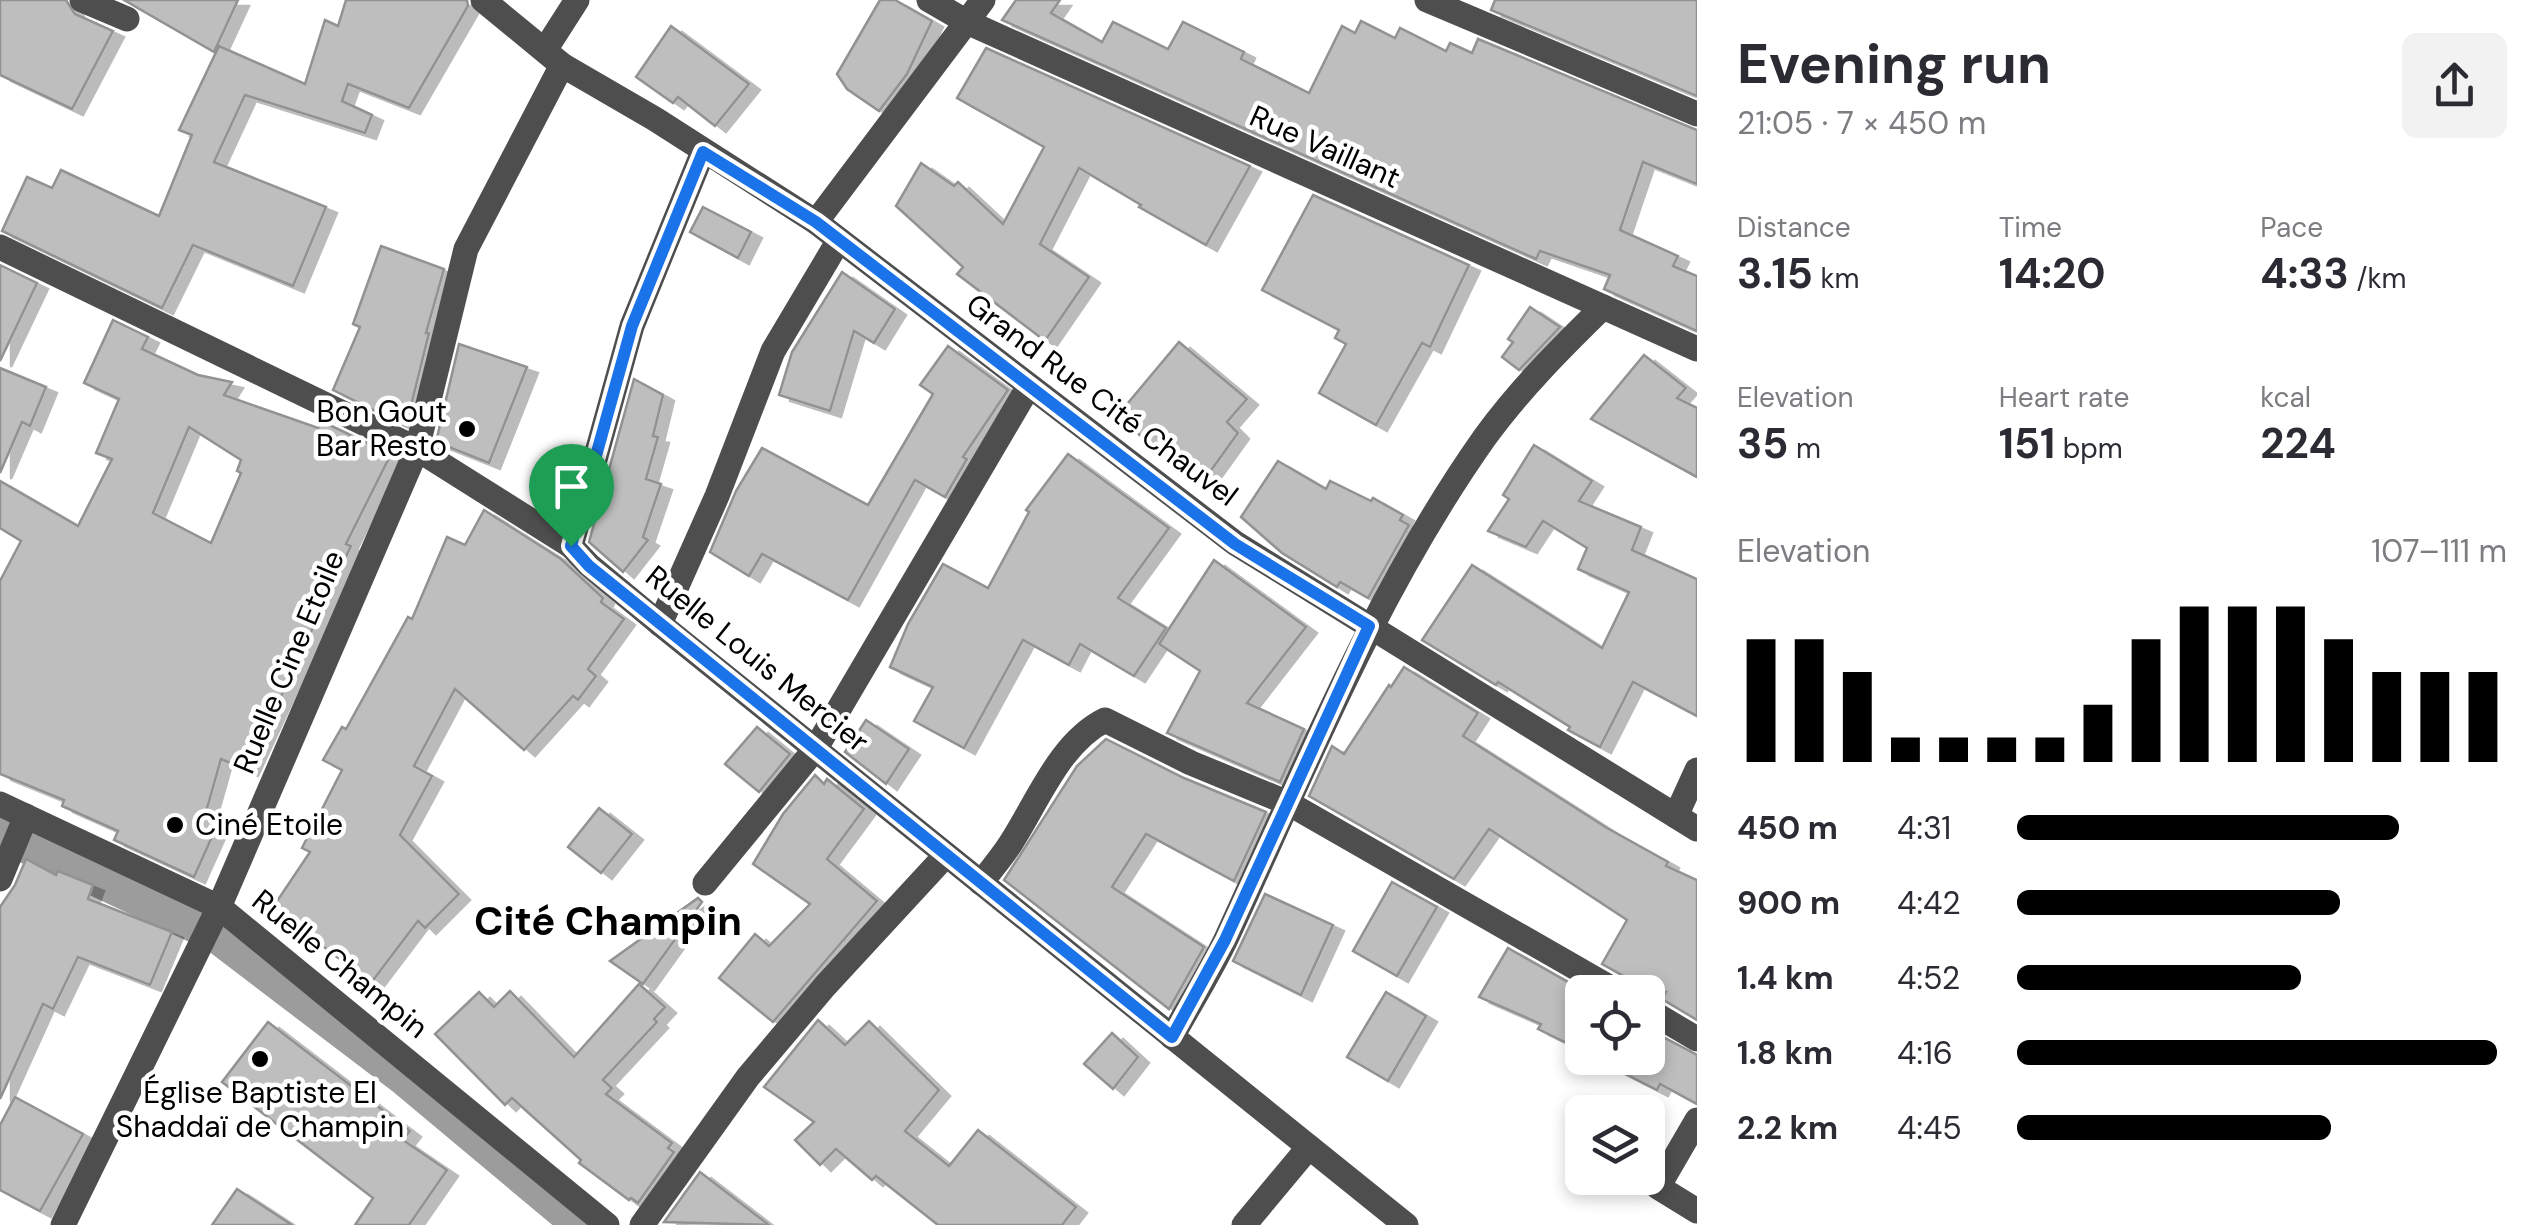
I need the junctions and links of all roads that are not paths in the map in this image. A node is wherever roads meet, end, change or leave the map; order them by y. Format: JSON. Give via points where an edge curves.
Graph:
{"nodes":[{"id":1,"x":82,"y":0,"type":"edge"},
{"id":2,"x":483,"y":0,"type":"edge"},
{"id":3,"x":577,"y":0,"type":"edge"},
{"id":4,"x":930,"y":0,"type":"edge"},
{"id":5,"x":983,"y":0,"type":"edge"},
{"id":6,"x":1427,"y":0,"type":"edge"},
{"id":7,"x":1466,"y":8,"type":"edge"},
{"id":8,"x":127,"y":19,"type":"dead end"},
{"id":9,"x":967,"y":22,"type":"junction"},
{"id":10,"x":554,"y":57,"type":"junction"},
{"id":11,"x":1697,"y":114,"type":"edge"},
{"id":12,"x":703,"y":152,"type":"junction"},
{"id":13,"x":816,"y":222,"type":"junction"},
{"id":14,"x":839,"y":240,"type":"junction"},
{"id":15,"x":0,"y":247,"type":"edge"},
{"id":16,"x":1603,"y":307,"type":"junction"},
{"id":17,"x":1697,"y":349,"type":"edge"},
{"id":18,"x":1030,"y":386,"type":"junction"},
{"id":19,"x":417,"y":449,"type":"junction"},
{"id":20,"x":571,"y":546,"type":"junction"},
{"id":21,"x":660,"y":624,"type":"junction"},
{"id":22,"x":1369,"y":626,"type":"junction"},
{"id":23,"x":816,"y":748,"type":"junction"},
{"id":24,"x":1697,"y":770,"type":"edge"},
{"id":25,"x":1288,"y":802,"type":"junction"},
{"id":26,"x":0,"y":804,"type":"edge"},
{"id":27,"x":26,"y":816,"type":"junction"},
{"id":28,"x":1686,"y":822,"type":"edge"},
{"id":29,"x":946,"y":855,"type":"junction"},
{"id":30,"x":0,"y":879,"type":"edge"},
{"id":31,"x":705,"y":883,"type":"dead end"},
{"id":32,"x":981,"y":883,"type":"junction"},
{"id":33,"x":219,"y":907,"type":"junction"},
{"id":34,"x":1588,"y":975,"type":"edge"},
{"id":35,"x":1665,"y":1020,"type":"edge"},
{"id":36,"x":1172,"y":1037,"type":"junction"},
{"id":37,"x":1697,"y":1039,"type":"edge"},
{"id":38,"x":1697,"y":1120,"type":"edge"},
{"id":39,"x":1309,"y":1147,"type":"junction"},
{"id":40,"x":1697,"y":1211,"type":"edge"},
{"id":41,"x":63,"y":1225,"type":"edge"},
{"id":42,"x":607,"y":1225,"type":"edge"},
{"id":43,"x":642,"y":1225,"type":"edge"},
{"id":44,"x":1244,"y":1225,"type":"edge"},
{"id":45,"x":1406,"y":1225,"type":"edge"}],
"edges":[{"from":1,"to":8,"type":"street"},
{"from":2,"to":10,"type":"street","name":"Grand Rue Cité Chauvel"},
{"from":3,"to":10,"type":"street","name":"Ruelle Cine Etoile"},
{"from":4,"to":9,"type":"street","name":"Rue Vaillant"},
{"from":5,"to":9,"type":"street"},
{"from":6,"to":7,"type":"street"},
{"from":7,"to":11,"type":"street"},
{"from":9,"to":13,"type":"street"},
{"from":9,"to":16,"type":"street","name":"Rue Vaillant"},
{"from":10,"to":12,"type":"street","name":"Grand Rue Cité Chauvel"},
{"from":10,"to":19,"type":"street","name":"Ruelle Cine Etoile","via":[[466,249]]},
{"from":12,"to":13,"type":"street","name":"Grand Rue Cité Chauvel"},
{"from":12,"to":20,"type":"street","via":[[632,326]]},
{"from":13,"to":14,"type":"street","name":"Grand Rue Cité Chauvel"},
{"from":14,"to":18,"type":"street","name":"Grand Rue Cité Chauvel"},
{"from":14,"to":21,"type":"street","via":[[773,351]]},
{"from":15,"to":19,"type":"street","name":"Ruelle Louis Mercier"},
{"from":16,"to":17,"type":"street","name":"Rue Vaillant"},
{"from":16,"to":22,"type":"street","via":[[1488,433]]},
{"from":18,"to":22,"type":"street","name":"Grand Rue Cité Chauvel","via":[[1235,544]]},
{"from":18,"to":23,"type":"street"},
{"from":19,"to":20,"type":"street","name":"Ruelle Louis Mercier"},
{"from":19,"to":33,"type":"street","name":"Ruelle Cine Etoile"},
{"from":20,"to":21,"type":"street","name":"Ruelle Louis Mercier"},
{"from":21,"to":23,"type":"street","name":"Ruelle Louis Mercier"},
{"from":22,"to":25,"type":"street"},
{"from":22,"to":28,"type":"street","name":"Grand Rue Cité Chauvel"},
{"from":23,"to":29,"type":"street","name":"Ruelle Louis Mercier"},
{"from":23,"to":31,"type":"street"},
{"from":24,"to":28,"type":"street"},
{"from":25,"to":32,"type":"street","via":[[1105,720],[1055,769]]},
{"from":25,"to":34,"type":"street"},
{"from":25,"to":36,"type":"street"},
{"from":26,"to":27,"type":"street","name":"Ruelle Champin"},
{"from":27,"to":30,"type":"street"},
{"from":27,"to":33,"type":"street","name":"Ruelle Champin"},
{"from":29,"to":32,"type":"street","name":"Ruelle Louis Mercier"},
{"from":29,"to":43,"type":"street","via":[[748,1077]]},
{"from":32,"to":36,"type":"street","name":"Ruelle Louis Mercier"},
{"from":33,"to":41,"type":"street","name":"Ruelle Cine Etoile"},
{"from":33,"to":42,"type":"street","name":"Ruelle Champin"},
{"from":35,"to":37,"type":"street"},
{"from":36,"to":39,"type":"street","name":"Ruelle Louis Mercier"},
{"from":38,"to":40,"type":"street","via":[[1658,1187]]},
{"from":39,"to":44,"type":"street"},
{"from":39,"to":45,"type":"street","name":"Ruelle Louis Mercier"}]}
